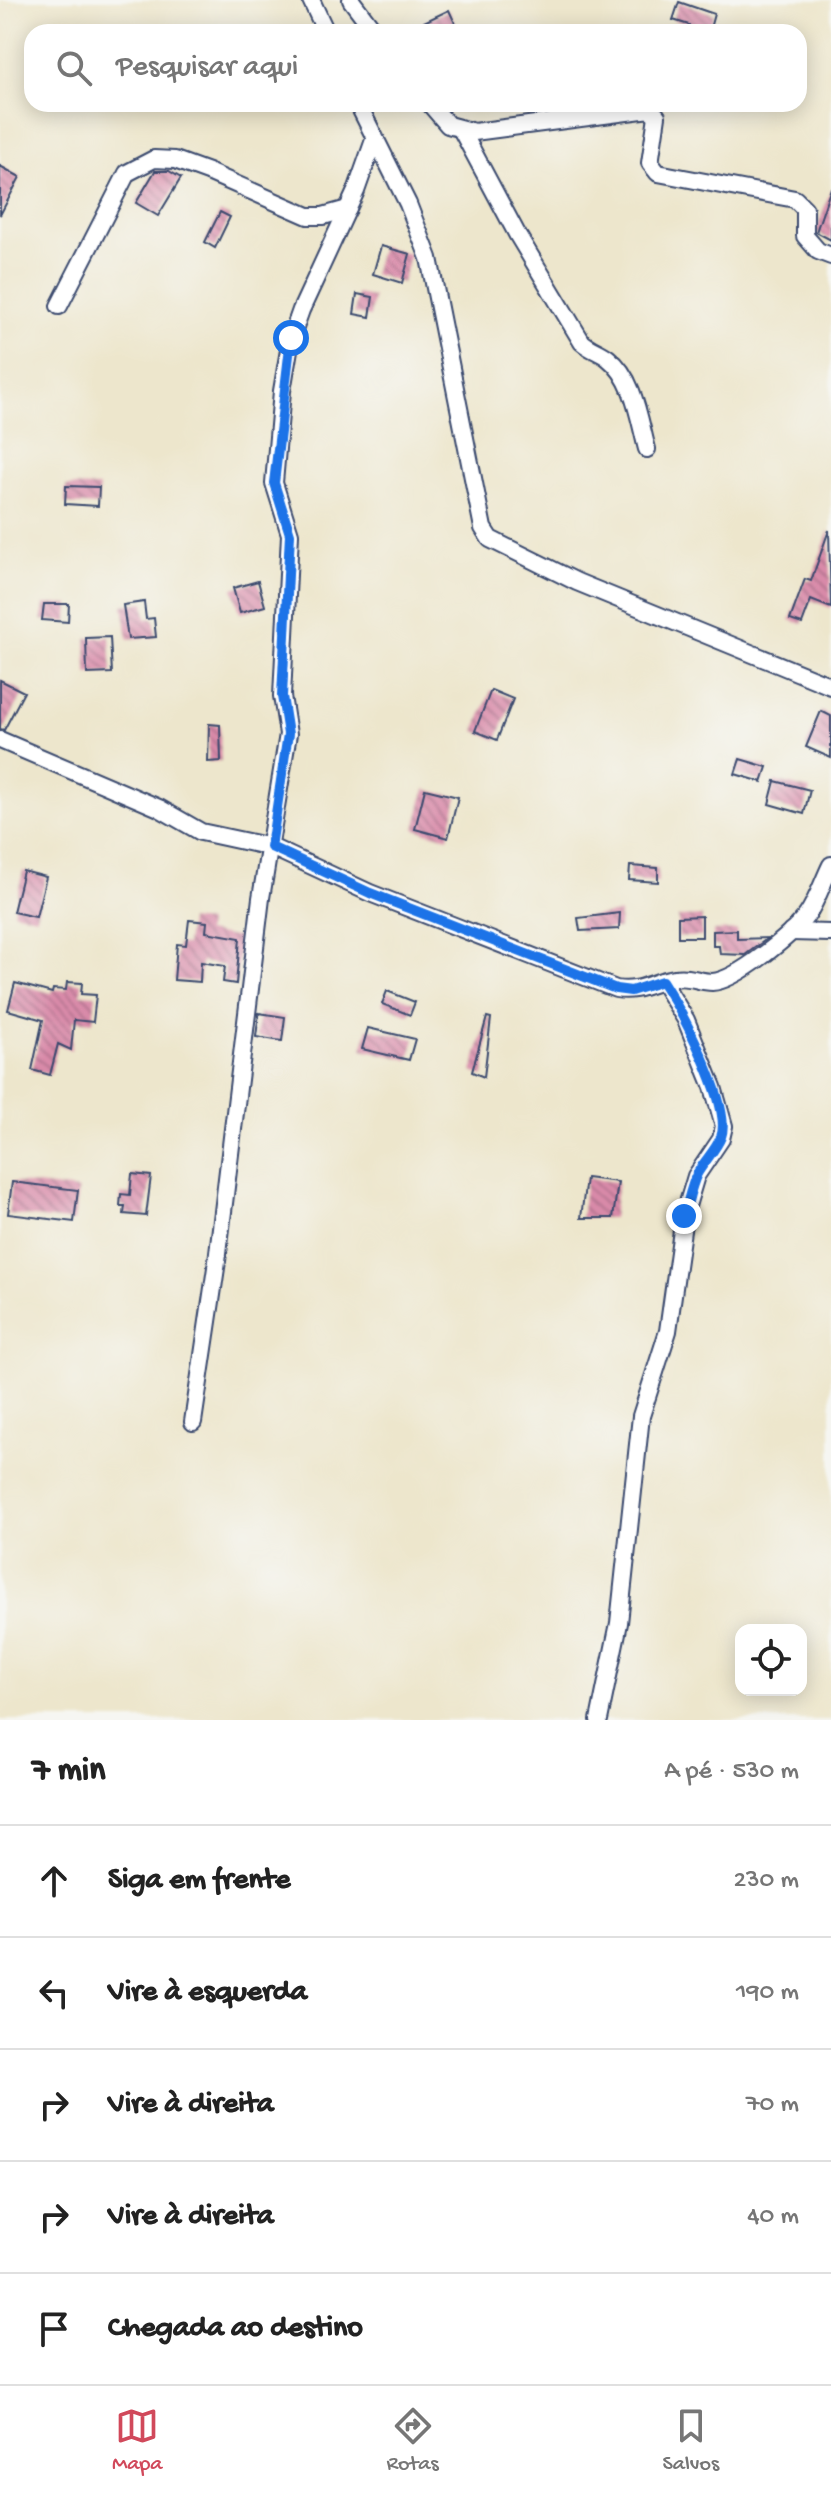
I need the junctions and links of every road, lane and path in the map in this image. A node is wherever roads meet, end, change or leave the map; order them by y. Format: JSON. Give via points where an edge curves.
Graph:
{"nodes":[{"id":1,"x":311,"y":0,"type":"edge"},
{"id":2,"x":351,"y":0,"type":"edge"},
{"id":3,"x":322,"y":24,"type":"edge"},
{"id":4,"x":369,"y":24,"type":"edge"},
{"id":5,"x":362,"y":112,"type":"edge"},
{"id":6,"x":437,"y":112,"type":"edge"},
{"id":7,"x":624,"y":112,"type":"edge"},
{"id":8,"x":653,"y":112,"type":"edge"},
{"id":9,"x":462,"y":131,"type":"junction"},
{"id":10,"x":374,"y":140,"type":"junction"},
{"id":11,"x":348,"y":209,"type":"junction"},
{"id":12,"x":831,"y":256,"type":"edge"},
{"id":13,"x":59,"y":306,"type":"dead end"},
{"id":14,"x":647,"y":449,"type":"dead end"},
{"id":15,"x":831,"y":686,"type":"edge"},
{"id":16,"x":0,"y":740,"type":"edge"},
{"id":17,"x":271,"y":847,"type":"junction"},
{"id":18,"x":831,"y":865,"type":"edge"},
{"id":19,"x":791,"y":932,"type":"junction"},
{"id":20,"x":831,"y":933,"type":"edge"},
{"id":21,"x":662,"y":981,"type":"junction"},
{"id":22,"x":193,"y":1422,"type":"dead end"},
{"id":23,"x":599,"y":1720,"type":"edge"}],
"edges":[{"from":1,"to":3,"type":"street"},
{"from":2,"to":4,"type":"street"},
{"from":5,"to":10,"type":"street"},
{"from":6,"to":9,"type":"street"},
{"from":7,"to":9,"type":"street"},
{"from":8,"to":12,"type":"street","via":[[657,116],[650,163],[658,173],[795,199],[805,209],[805,236]]},
{"from":9,"to":14,"type":"street","via":[[582,342],[606,356],[628,385]]},
{"from":10,"to":11,"type":"street"},
{"from":10,"to":15,"type":"street","via":[[429,258],[483,528],[490,539],[577,582]]},
{"from":11,"to":13,"type":"street","via":[[308,216],[208,172],[154,159],[127,173]]},
{"from":11,"to":17,"type":"street","via":[[301,310],[282,391],[274,483],[290,534],[282,696],[288,734]]},
{"from":16,"to":17,"type":"street","via":[[159,808],[201,832]]},
{"from":17,"to":21,"type":"street","via":[[370,893],[616,989],[631,991]]},
{"from":17,"to":22,"type":"street"},
{"from":18,"to":19,"type":"street","via":[[808,914]]},
{"from":19,"to":20,"type":"street"},
{"from":19,"to":21,"type":"street","via":[[728,977],[712,982],[684,976]]},
{"from":21,"to":23,"type":"street","via":[[686,1020],[724,1126],[696,1176],[688,1203],[668,1331],[641,1416],[619,1623]]}]}
